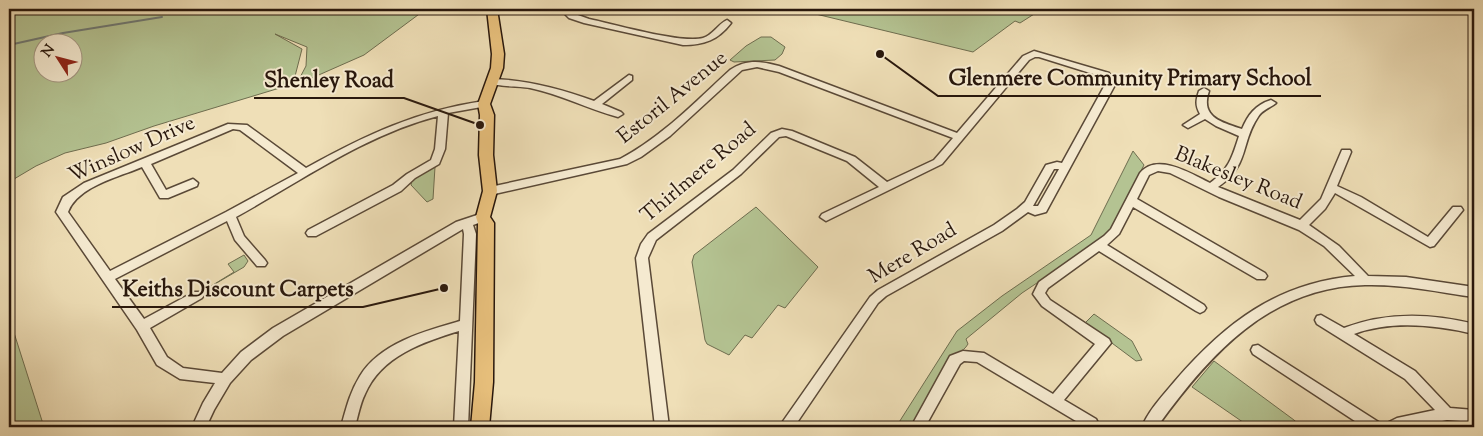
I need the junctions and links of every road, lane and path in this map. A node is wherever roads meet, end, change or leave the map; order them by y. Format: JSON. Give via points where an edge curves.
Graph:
{"nodes":[{"id":1,"x":492,"y":9,"type":"edge"},
{"id":2,"x":564,"y":9,"type":"edge"},
{"id":3,"x":727,"y":23,"type":"dead end"},
{"id":4,"x":628,"y":78,"type":"dead end"},
{"id":5,"x":493,"y":82,"type":"junction"},
{"id":6,"x":1204,"y":91,"type":"dead end"},
{"id":7,"x":1271,"y":103,"type":"dead end"},
{"id":8,"x":484,"y":104,"type":"junction"},
{"id":9,"x":596,"y":106,"type":"junction"},
{"id":10,"x":443,"y":111,"type":"junction"},
{"id":11,"x":618,"y":114,"type":"dead end"},
{"id":12,"x":1205,"y":115,"type":"junction"},
{"id":13,"x":1188,"y":125,"type":"dead end"},
{"id":14,"x":1244,"y":134,"type":"junction"},
{"id":15,"x":960,"y":137,"type":"junction"},
{"id":16,"x":1346,"y":152,"type":"dead end"},
{"id":17,"x":145,"y":162,"type":"junction"},
{"id":18,"x":306,"y":173,"type":"junction"},
{"id":19,"x":193,"y":183,"type":"dead end"},
{"id":20,"x":886,"y":186,"type":"junction"},
{"id":21,"x":1332,"y":187,"type":"junction"},
{"id":22,"x":1210,"y":188,"type":"junction"},
{"id":23,"x":490,"y":191,"type":"junction"},
{"id":24,"x":1131,"y":202,"type":"junction"},
{"id":25,"x":1456,"y":210,"type":"dead end"},
{"id":26,"x":229,"y":215,"type":"junction"},
{"id":27,"x":483,"y":217,"type":"junction"},
{"id":28,"x":826,"y":217,"type":"dead end"},
{"id":29,"x":466,"y":222,"type":"junction"},
{"id":30,"x":1302,"y":226,"type":"junction"},
{"id":31,"x":312,"y":233,"type":"dead end"},
{"id":32,"x":1099,"y":246,"type":"junction"},
{"id":33,"x":261,"y":264,"type":"dead end"},
{"id":34,"x":1261,"y":276,"type":"dead end"},
{"id":35,"x":108,"y":277,"type":"junction"},
{"id":36,"x":1365,"y":280,"type":"junction"},
{"id":37,"x":1474,"y":292,"type":"edge"},
{"id":38,"x":198,"y":295,"type":"dead end"},
{"id":39,"x":1200,"y":308,"type":"dead end"},
{"id":40,"x":1321,"y":320,"type":"dead end"},
{"id":41,"x":466,"y":324,"type":"junction"},
{"id":42,"x":142,"y":326,"type":"junction"},
{"id":43,"x":1474,"y":329,"type":"edge"},
{"id":44,"x":1343,"y":333,"type":"junction"},
{"id":45,"x":1258,"y":350,"type":"dead end"},
{"id":46,"x":225,"y":379,"type":"junction"},
{"id":47,"x":1055,"y":402,"type":"junction"},
{"id":48,"x":1447,"y":414,"type":"junction"},
{"id":49,"x":1474,"y":416,"type":"edge"},
{"id":50,"x":1091,"y":423,"type":"dead end"},
{"id":51,"x":199,"y":427,"type":"edge"},
{"id":52,"x":348,"y":427,"type":"edge"},
{"id":53,"x":461,"y":427,"type":"edge"},
{"id":54,"x":480,"y":427,"type":"edge"},
{"id":55,"x":662,"y":427,"type":"edge"},
{"id":56,"x":786,"y":427,"type":"edge"},
{"id":57,"x":918,"y":427,"type":"edge"},
{"id":58,"x":1149,"y":427,"type":"edge"},
{"id":59,"x":1375,"y":427,"type":"edge"},
{"id":60,"x":1392,"y":427,"type":"edge"}],
"edges":[{"from":1,"to":5,"type":"main road","via":[[498,54]]},
{"from":2,"to":3,"type":"street","via":[[587,22],[683,42],[699,43],[712,38]]},
{"from":4,"to":9,"type":"street"},
{"from":5,"to":8,"type":"main road"},
{"from":5,"to":9,"type":"street","via":[[537,85]]},
{"from":6,"to":12,"type":"street","via":[[1200,98]]},
{"from":7,"to":14,"type":"street","via":[[1258,110]]},
{"from":8,"to":10,"type":"street"},
{"from":8,"to":23,"type":"main road"},
{"from":9,"to":11,"type":"street"},
{"from":10,"to":18,"type":"street","via":[[382,132]]},
{"from":10,"to":31,"type":"street","via":[[440,149],[435,162],[397,188],[323,223]]},
{"from":12,"to":13,"type":"street"},
{"from":12,"to":14,"type":"street"},
{"from":14,"to":22,"type":"street","via":[[1234,165]]},
{"from":15,"to":20,"type":"street","via":[[938,162],[890,187]]},
{"from":15,"to":23,"type":"street","name":"Estoril Avenue","via":[[776,68],[753,63],[733,72],[638,156]]},
{"from":15,"to":56,"type":"street","name":"Mere Road","via":[[1026,58],[1034,54],[1099,72],[1111,83],[1065,167],[1050,166],[1030,204],[998,228],[878,296]]},
{"from":16,"to":21,"type":"street","via":[[1337,166]]},
{"from":17,"to":18,"type":"street","name":"Winslow Drive","via":[[238,126]]},
{"from":17,"to":19,"type":"street","via":[[164,195]]},
{"from":17,"to":35,"type":"street","name":"Winslow Drive","via":[[88,186],[67,200],[62,212]]},
{"from":18,"to":26,"type":"street"},
{"from":20,"to":28,"type":"street"},
{"from":20,"to":55,"type":"street","name":"Thirlmere Road","via":[[851,158],[782,132],[737,172],[658,232],[647,244],[642,258]]},
{"from":21,"to":25,"type":"street","via":[[1367,204],[1427,245]]},
{"from":21,"to":30,"type":"street","via":[[1318,211]]},
{"from":22,"to":24,"type":"street","name":"Blakesley Road","via":[[1178,172],[1152,168],[1145,173]]},
{"from":22,"to":30,"type":"street","name":"Blakesley Road"},
{"from":23,"to":27,"type":"main road"},
{"from":24,"to":32,"type":"street","name":"Blakesley Road","via":[[1115,231]]},
{"from":24,"to":34,"type":"street"},
{"from":26,"to":33,"type":"street","via":[[243,244]]},
{"from":26,"to":35,"type":"street"},
{"from":27,"to":29,"type":"street"},
{"from":27,"to":54,"type":"main road","via":[[486,223],[484,382]]},
{"from":29,"to":41,"type":"street","via":[[470,234]]},
{"from":29,"to":46,"type":"street","via":[[278,332],[246,356]]},
{"from":30,"to":36,"type":"street","name":"Blakesley Road","via":[[1334,248]]},
{"from":32,"to":39,"type":"street"},
{"from":32,"to":47,"type":"street","name":"Blakesley Road","via":[[1042,286],[1039,294],[1046,303],[1104,343]]},
{"from":35,"to":42,"type":"street","name":"Winslow Drive"},
{"from":36,"to":37,"type":"street"},
{"from":36,"to":58,"type":"street","via":[[1330,284],[1269,305],[1231,333],[1197,365]]},
{"from":38,"to":42,"type":"street"},
{"from":40,"to":44,"type":"street"},
{"from":41,"to":52,"type":"street","via":[[431,334],[386,357],[358,392]]},
{"from":41,"to":53,"type":"street"},
{"from":42,"to":46,"type":"street","name":"Winslow Drive","via":[[162,362],[180,373]]},
{"from":43,"to":44,"type":"street","via":[[1437,322],[1404,322],[1360,325]]},
{"from":44,"to":48,"type":"street","via":[[1410,375]]},
{"from":45,"to":59,"type":"street"},
{"from":46,"to":51,"type":"street"},
{"from":47,"to":50,"type":"street"},
{"from":47,"to":57,"type":"street","via":[[978,356],[963,356],[955,360]]},
{"from":48,"to":49,"type":"street"},
{"from":48,"to":60,"type":"street"}]}
